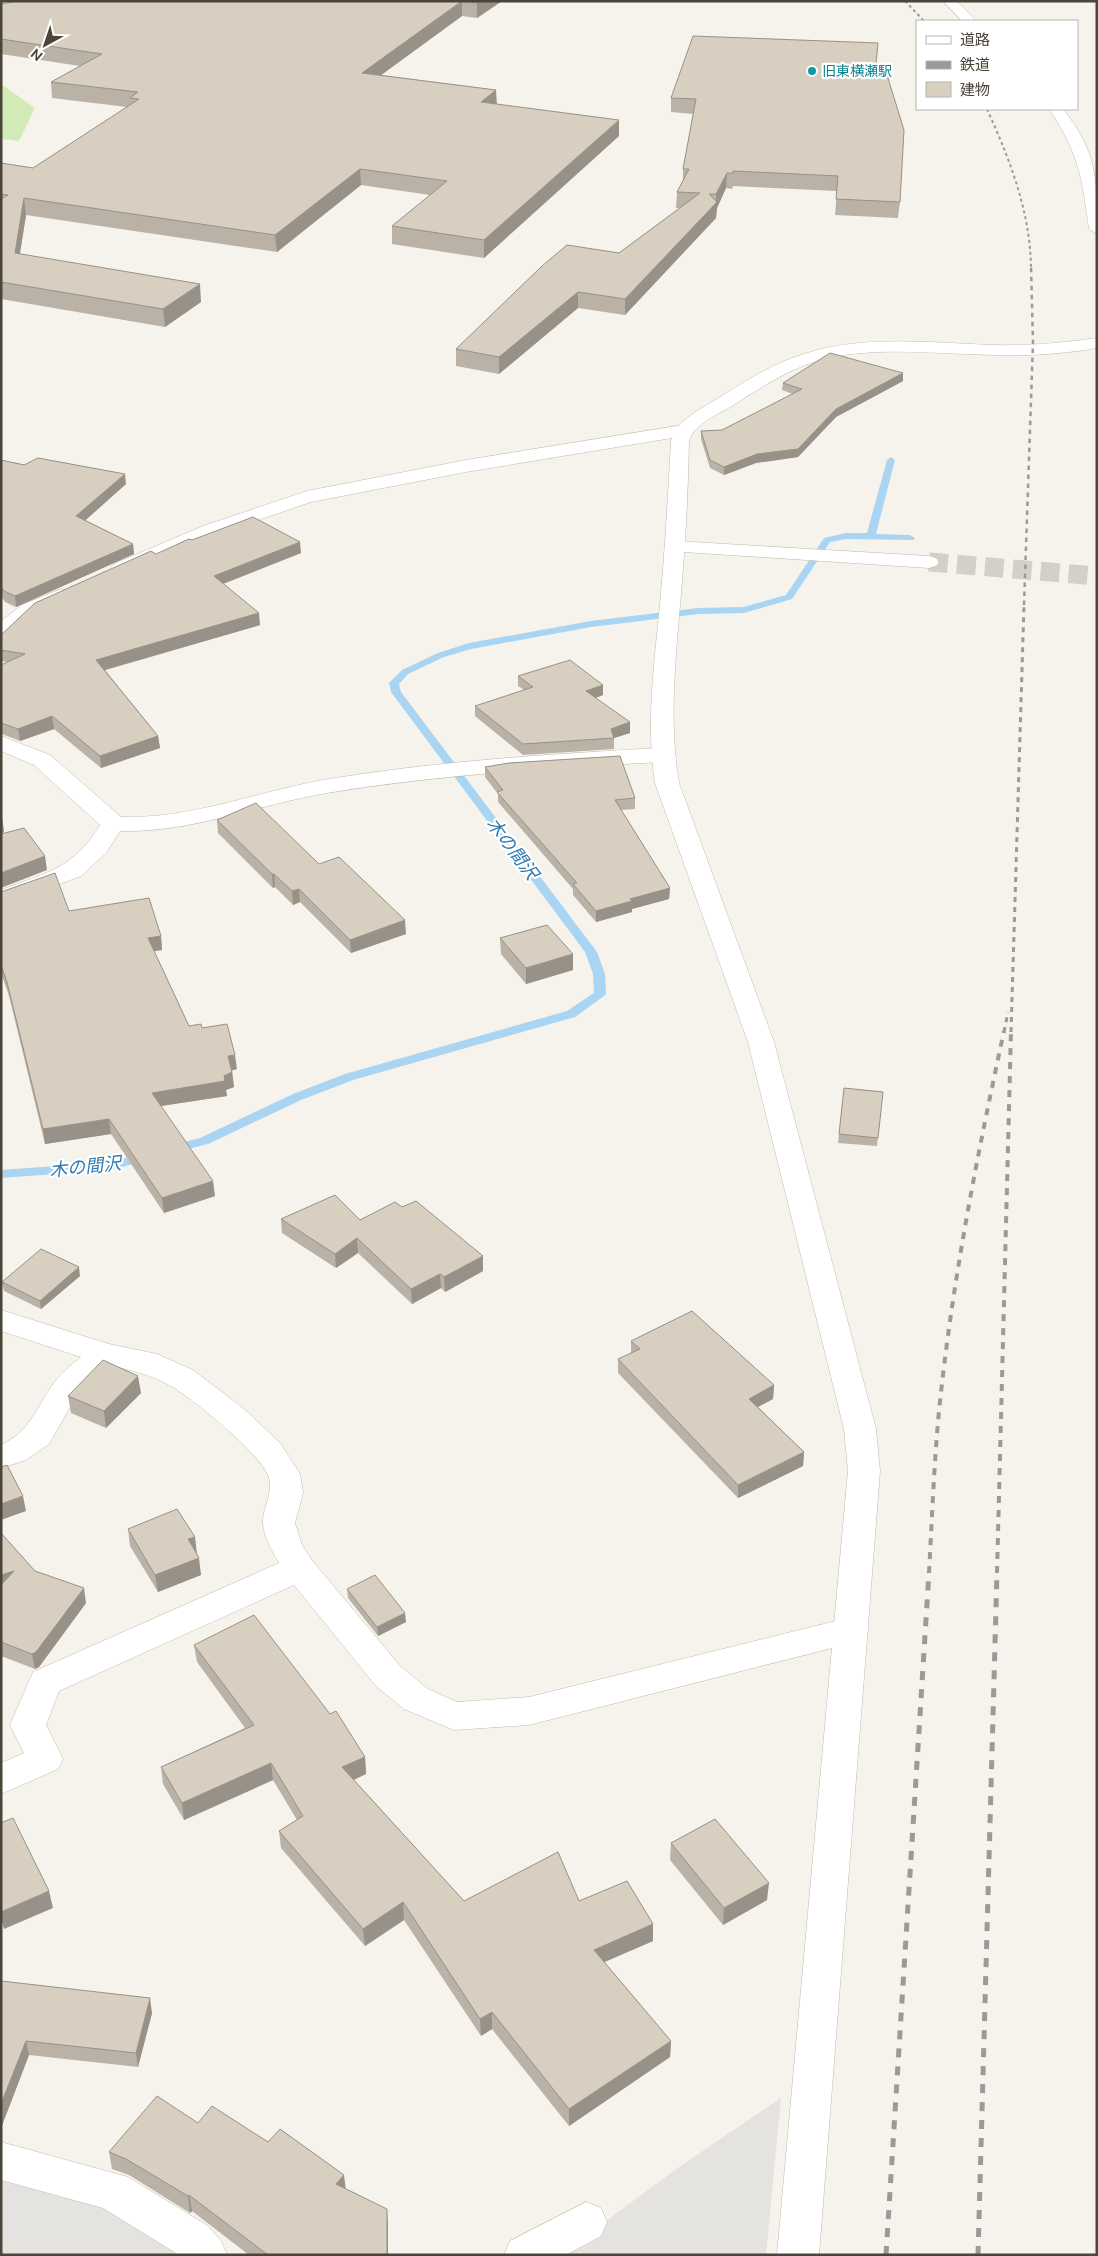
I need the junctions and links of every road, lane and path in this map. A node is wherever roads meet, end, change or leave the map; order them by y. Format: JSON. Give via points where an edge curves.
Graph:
{"nodes":[{"id":1,"x":949,"y":1,"type":"edge"},
{"id":2,"x":968,"y":20,"type":"edge"},
{"id":3,"x":1057,"y":110,"type":"edge"},
{"id":4,"x":1093,"y":183,"type":"edge"},
{"id":5,"x":1097,"y":229,"type":"edge"},
{"id":6,"x":1097,"y":343,"type":"edge"},
{"id":7,"x":683,"y":431,"type":"junction"},
{"id":8,"x":675,"y":547,"type":"junction"},
{"id":9,"x":929,"y":562,"type":"tunnel mouth"},
{"id":10,"x":106,"y":574,"type":"edge"},
{"id":11,"x":81,"y":586,"type":"edge"},
{"id":12,"x":1,"y":631,"type":"edge"},
{"id":13,"x":1,"y":743,"type":"edge"},
{"id":14,"x":661,"y":755,"type":"junction"},
{"id":15,"x":112,"y":824,"type":"junction"},
{"id":16,"x":1,"y":899,"type":"edge"},
{"id":17,"x":1,"y":1320,"type":"edge"},
{"id":18,"x":106,"y":1354,"type":"junction"},
{"id":19,"x":1,"y":1457,"type":"edge"},
{"id":20,"x":299,"y":1568,"type":"junction"},
{"id":21,"x":852,"y":1630,"type":"junction"},
{"id":22,"x":1,"y":1779,"type":"edge"},
{"id":23,"x":1,"y":2161,"type":"edge"},
{"id":24,"x":586,"y":2222,"type":"dead end"},
{"id":25,"x":206,"y":2255,"type":"edge"},
{"id":26,"x":525,"y":2255,"type":"edge"},
{"id":27,"x":798,"y":2255,"type":"edge"}],
"edges":[{"from":1,"to":2,"type":"street"},
{"from":3,"to":4,"type":"street","via":[[1069,123]]},
{"from":4,"to":5,"type":"street"},
{"from":6,"to":7,"type":"street","via":[[1053,349],[906,347],[822,354],[779,371],[692,422]]},
{"from":7,"to":8,"type":"street"},
{"from":7,"to":10,"type":"street","via":[[466,466],[307,497],[210,530]]},
{"from":8,"to":9,"type":"street"},
{"from":8,"to":14,"type":"street","via":[[659,722]]},
{"from":11,"to":12,"type":"street","via":[[29,610]]},
{"from":13,"to":15,"type":"street","via":[[42,760]]},
{"from":14,"to":15,"type":"street","via":[[520,762],[432,773],[311,790],[181,821]]},
{"from":14,"to":21,"type":"street","via":[[667,783],[761,1042],[860,1429],[864,1471]]},
{"from":15,"to":16,"type":"street","via":[[98,848],[72,871]]},
{"from":17,"to":18,"type":"street"},
{"from":18,"to":19,"type":"street","via":[[80,1374],[63,1394],[38,1436],[15,1452]]},
{"from":18,"to":20,"type":"street","via":[[146,1362],[182,1378],[269,1451],[284,1474],[287,1493],[279,1524],[286,1546]]},
{"from":20,"to":21,"type":"street","via":[[388,1676],[416,1699],[454,1716],[529,1711]]},
{"from":20,"to":22,"type":"street","via":[[45,1682],[28,1725],[45,1759]]},
{"from":21,"to":27,"type":"street"},
{"from":23,"to":25,"type":"street","via":[[113,2191],[193,2240]]},
{"from":24,"to":26,"type":"street"}]}
